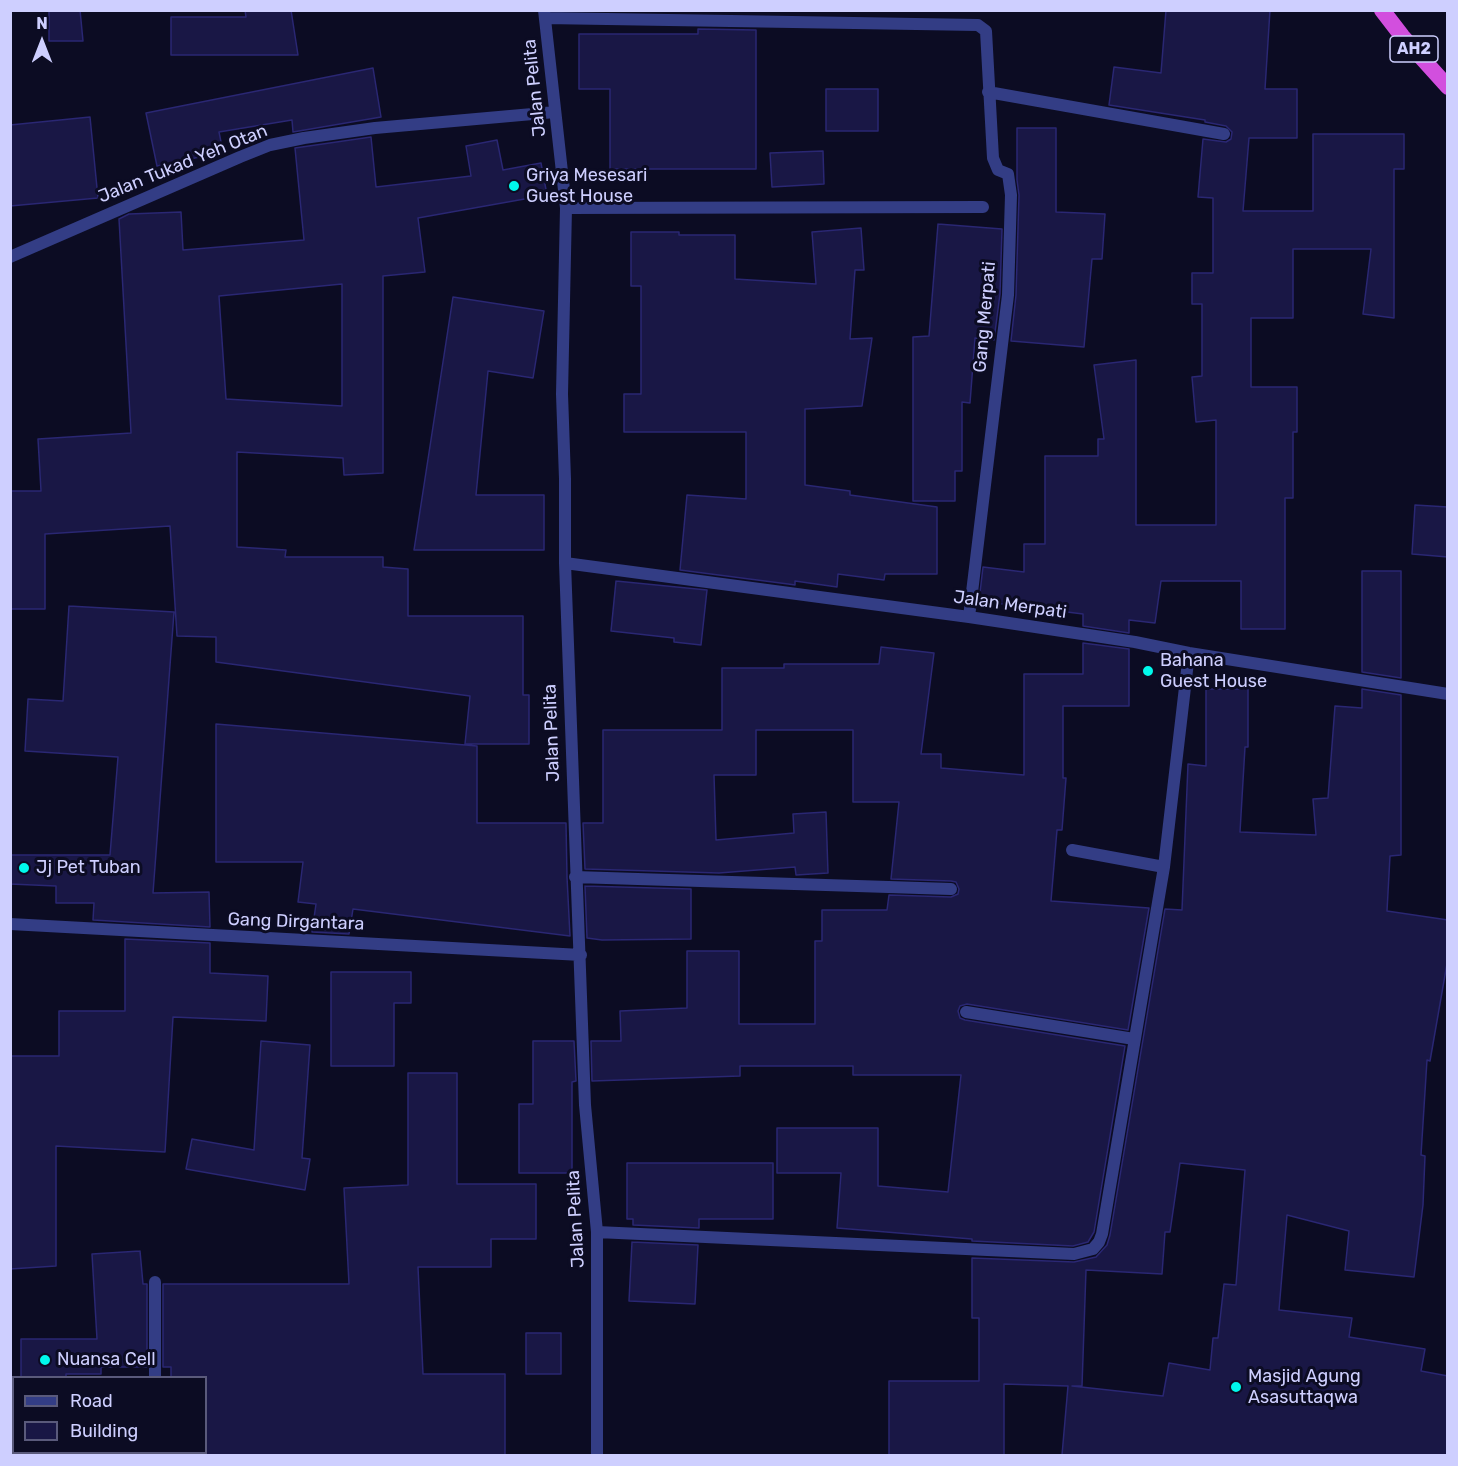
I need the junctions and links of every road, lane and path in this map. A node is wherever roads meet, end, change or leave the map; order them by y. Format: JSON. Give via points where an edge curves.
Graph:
{"nodes":[{"id":1,"x":1382,"y":10,"type":"edge"},
{"id":2,"x":544,"y":14,"type":"edge"},
{"id":3,"x":1448,"y":87,"type":"edge"},
{"id":4,"x":988,"y":92,"type":"junction"},
{"id":5,"x":555,"y":111,"type":"junction"},
{"id":6,"x":1224,"y":134,"type":"dead end"},
{"id":7,"x":983,"y":207,"type":"dead end"},
{"id":8,"x":566,"y":208,"type":"junction"},
{"id":9,"x":10,"y":256,"type":"edge"},
{"id":10,"x":565,"y":563,"type":"junction"},
{"id":11,"x":969,"y":617,"type":"junction"},
{"id":12,"x":1189,"y":653,"type":"junction"},
{"id":13,"x":1448,"y":694,"type":"edge"},
{"id":14,"x":1072,"y":850,"type":"dead end"},
{"id":15,"x":1164,"y":867,"type":"junction"},
{"id":16,"x":575,"y":877,"type":"junction"},
{"id":17,"x":951,"y":888,"type":"dead end"},
{"id":18,"x":10,"y":924,"type":"edge"},
{"id":19,"x":581,"y":955,"type":"junction"},
{"id":20,"x":966,"y":1012,"type":"dead end"},
{"id":21,"x":1134,"y":1039,"type":"junction"},
{"id":22,"x":597,"y":1232,"type":"junction"},
{"id":23,"x":155,"y":1282,"type":"dead end"},
{"id":24,"x":155,"y":1376,"type":"edge"},
{"id":25,"x":597,"y":1455,"type":"edge"}],
"edges":[{"from":1,"to":3,"type":"highway","number":"AH2"},
{"from":2,"to":4,"type":"street","name":"Gang Merpati","via":[[978,25],[986,31]]},
{"from":2,"to":5,"type":"street","name":"Jalan Pelita"},
{"from":4,"to":6,"type":"street"},
{"from":4,"to":11,"type":"street","name":"Gang Merpati","via":[[993,158],[998,170],[1008,174],[1011,195],[1008,295]]},
{"from":5,"to":8,"type":"street","name":"Jalan Pelita"},
{"from":5,"to":9,"type":"street","name":"Jalan Tukad Yeh Otan","via":[[375,128],[270,146]]},
{"from":7,"to":8,"type":"street"},
{"from":8,"to":10,"type":"street","name":"Jalan Pelita","via":[[562,394]]},
{"from":10,"to":11,"type":"street","name":"Jalan Merpati"},
{"from":10,"to":16,"type":"street","name":"Jalan Pelita"},
{"from":11,"to":12,"type":"street","name":"Jalan Merpati"},
{"from":12,"to":13,"type":"street","name":"Jalan Merpati"},
{"from":12,"to":15,"type":"street"},
{"from":14,"to":15,"type":"street"},
{"from":15,"to":21,"type":"street"},
{"from":16,"to":17,"type":"street"},
{"from":16,"to":19,"type":"street","name":"Jalan Pelita"},
{"from":18,"to":19,"type":"street","name":"Gang Dirgantara"},
{"from":19,"to":22,"type":"street","name":"Jalan Pelita","via":[[585,1105]]},
{"from":20,"to":21,"type":"street"},
{"from":21,"to":22,"type":"street","via":[[1102,1234],[1093,1249],[1074,1254]]},
{"from":22,"to":25,"type":"street","name":"Jalan Pelita"},
{"from":23,"to":24,"type":"street"}]}
